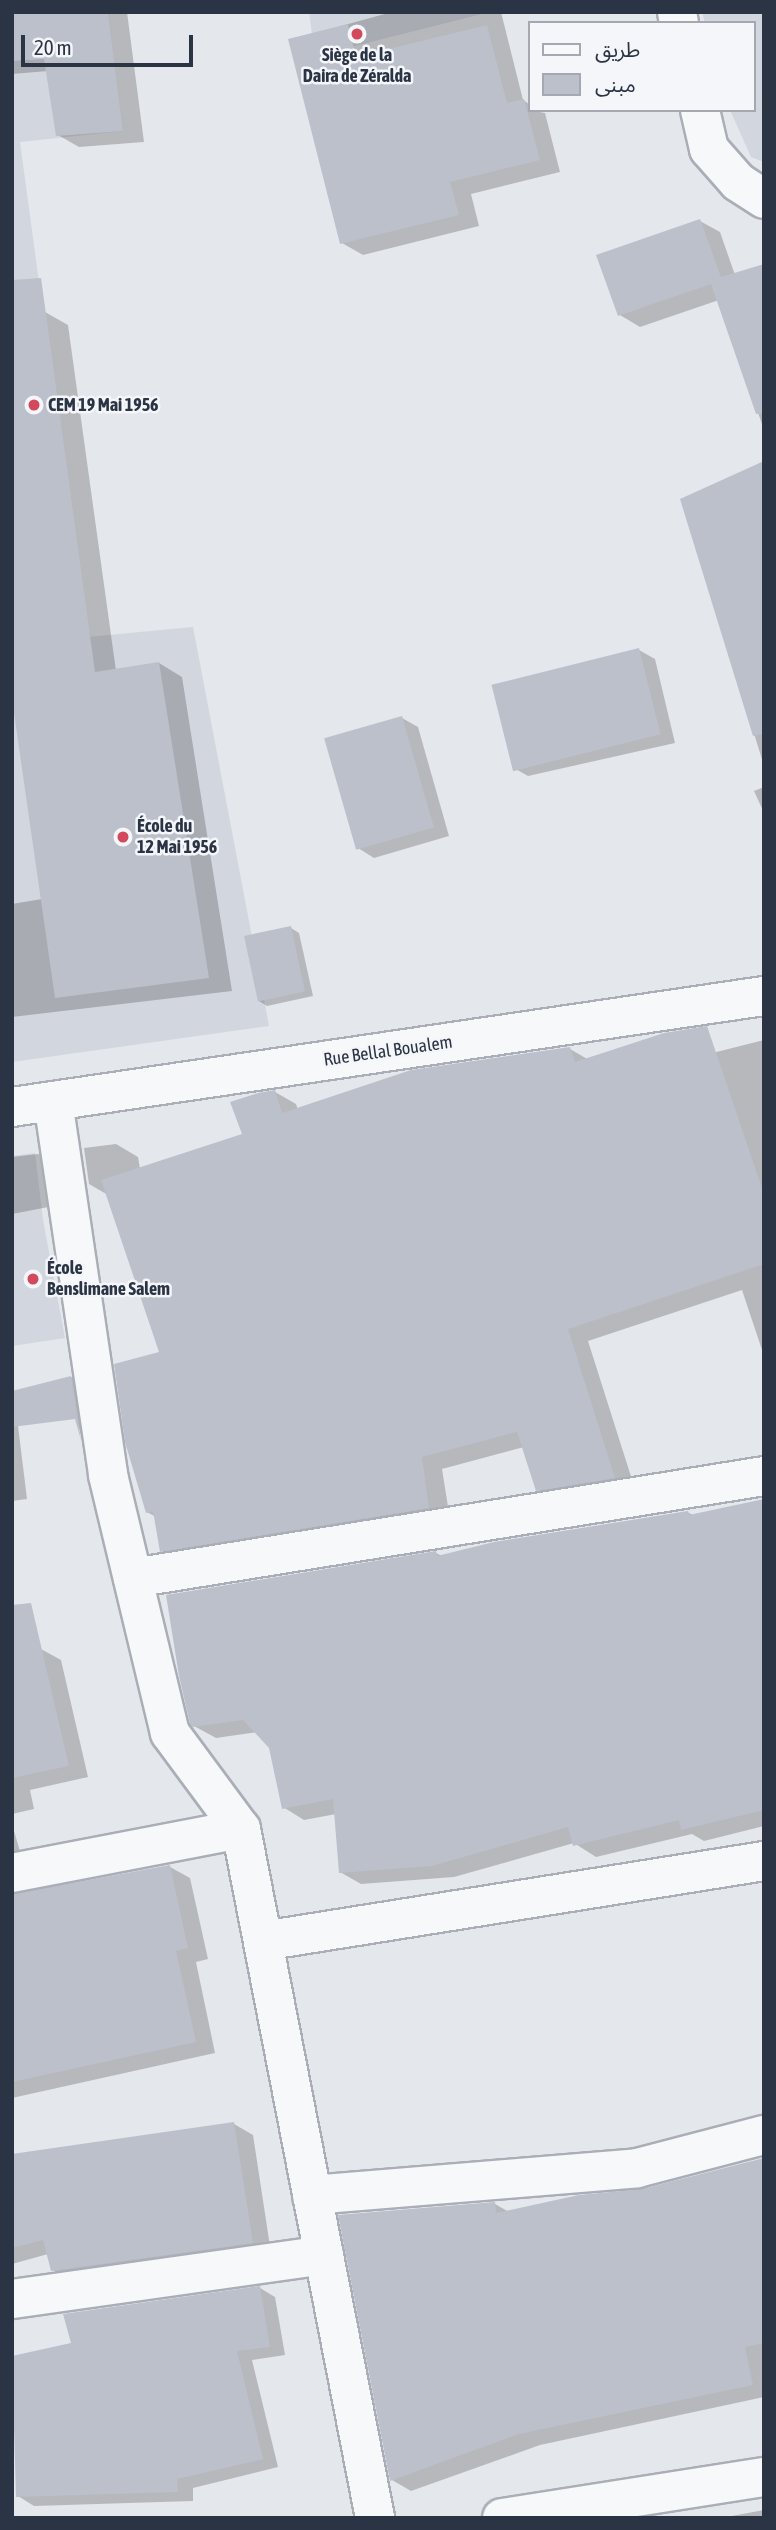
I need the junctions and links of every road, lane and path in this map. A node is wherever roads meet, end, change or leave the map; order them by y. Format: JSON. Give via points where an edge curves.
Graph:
{"nodes":[{"id":1,"x":700,"y":112,"type":"edge"},
{"id":2,"x":764,"y":199,"type":"edge"},
{"id":3,"x":764,"y":996,"type":"edge"},
{"id":4,"x":53,"y":1101,"type":"junction"},
{"id":5,"x":12,"y":1107,"type":"edge"},
{"id":6,"x":764,"y":1476,"type":"edge"},
{"id":7,"x":133,"y":1578,"type":"junction"},
{"id":8,"x":241,"y":1829,"type":"junction"},
{"id":9,"x":764,"y":1861,"type":"edge"},
{"id":10,"x":12,"y":1873,"type":"edge"},
{"id":11,"x":263,"y":1941,"type":"junction"},
{"id":12,"x":764,"y":2136,"type":"edge"},
{"id":13,"x":312,"y":2195,"type":"junction"},
{"id":14,"x":324,"y":2255,"type":"junction"},
{"id":15,"x":12,"y":2299,"type":"edge"},
{"id":16,"x":764,"y":2477,"type":"edge"},
{"id":17,"x":375,"y":2518,"type":"edge"},
{"id":18,"x":502,"y":2518,"type":"edge"}],
"edges":[{"from":1,"to":2,"type":"street","via":[[709,149],[738,181]]},
{"from":3,"to":4,"type":"street","name":"Rue Bellal Boualem"},
{"from":4,"to":5,"type":"street","name":"Rue Bellal Boualem"},
{"from":4,"to":7,"type":"street","via":[[108,1475]]},
{"from":6,"to":7,"type":"street"},
{"from":7,"to":8,"type":"street","via":[[170,1733]]},
{"from":8,"to":10,"type":"street"},
{"from":8,"to":11,"type":"street"},
{"from":9,"to":11,"type":"street"},
{"from":11,"to":13,"type":"street"},
{"from":12,"to":13,"type":"street","via":[[637,2168]]},
{"from":13,"to":14,"type":"street"},
{"from":14,"to":15,"type":"street"},
{"from":14,"to":17,"type":"street"},
{"from":16,"to":18,"type":"street"}]}
